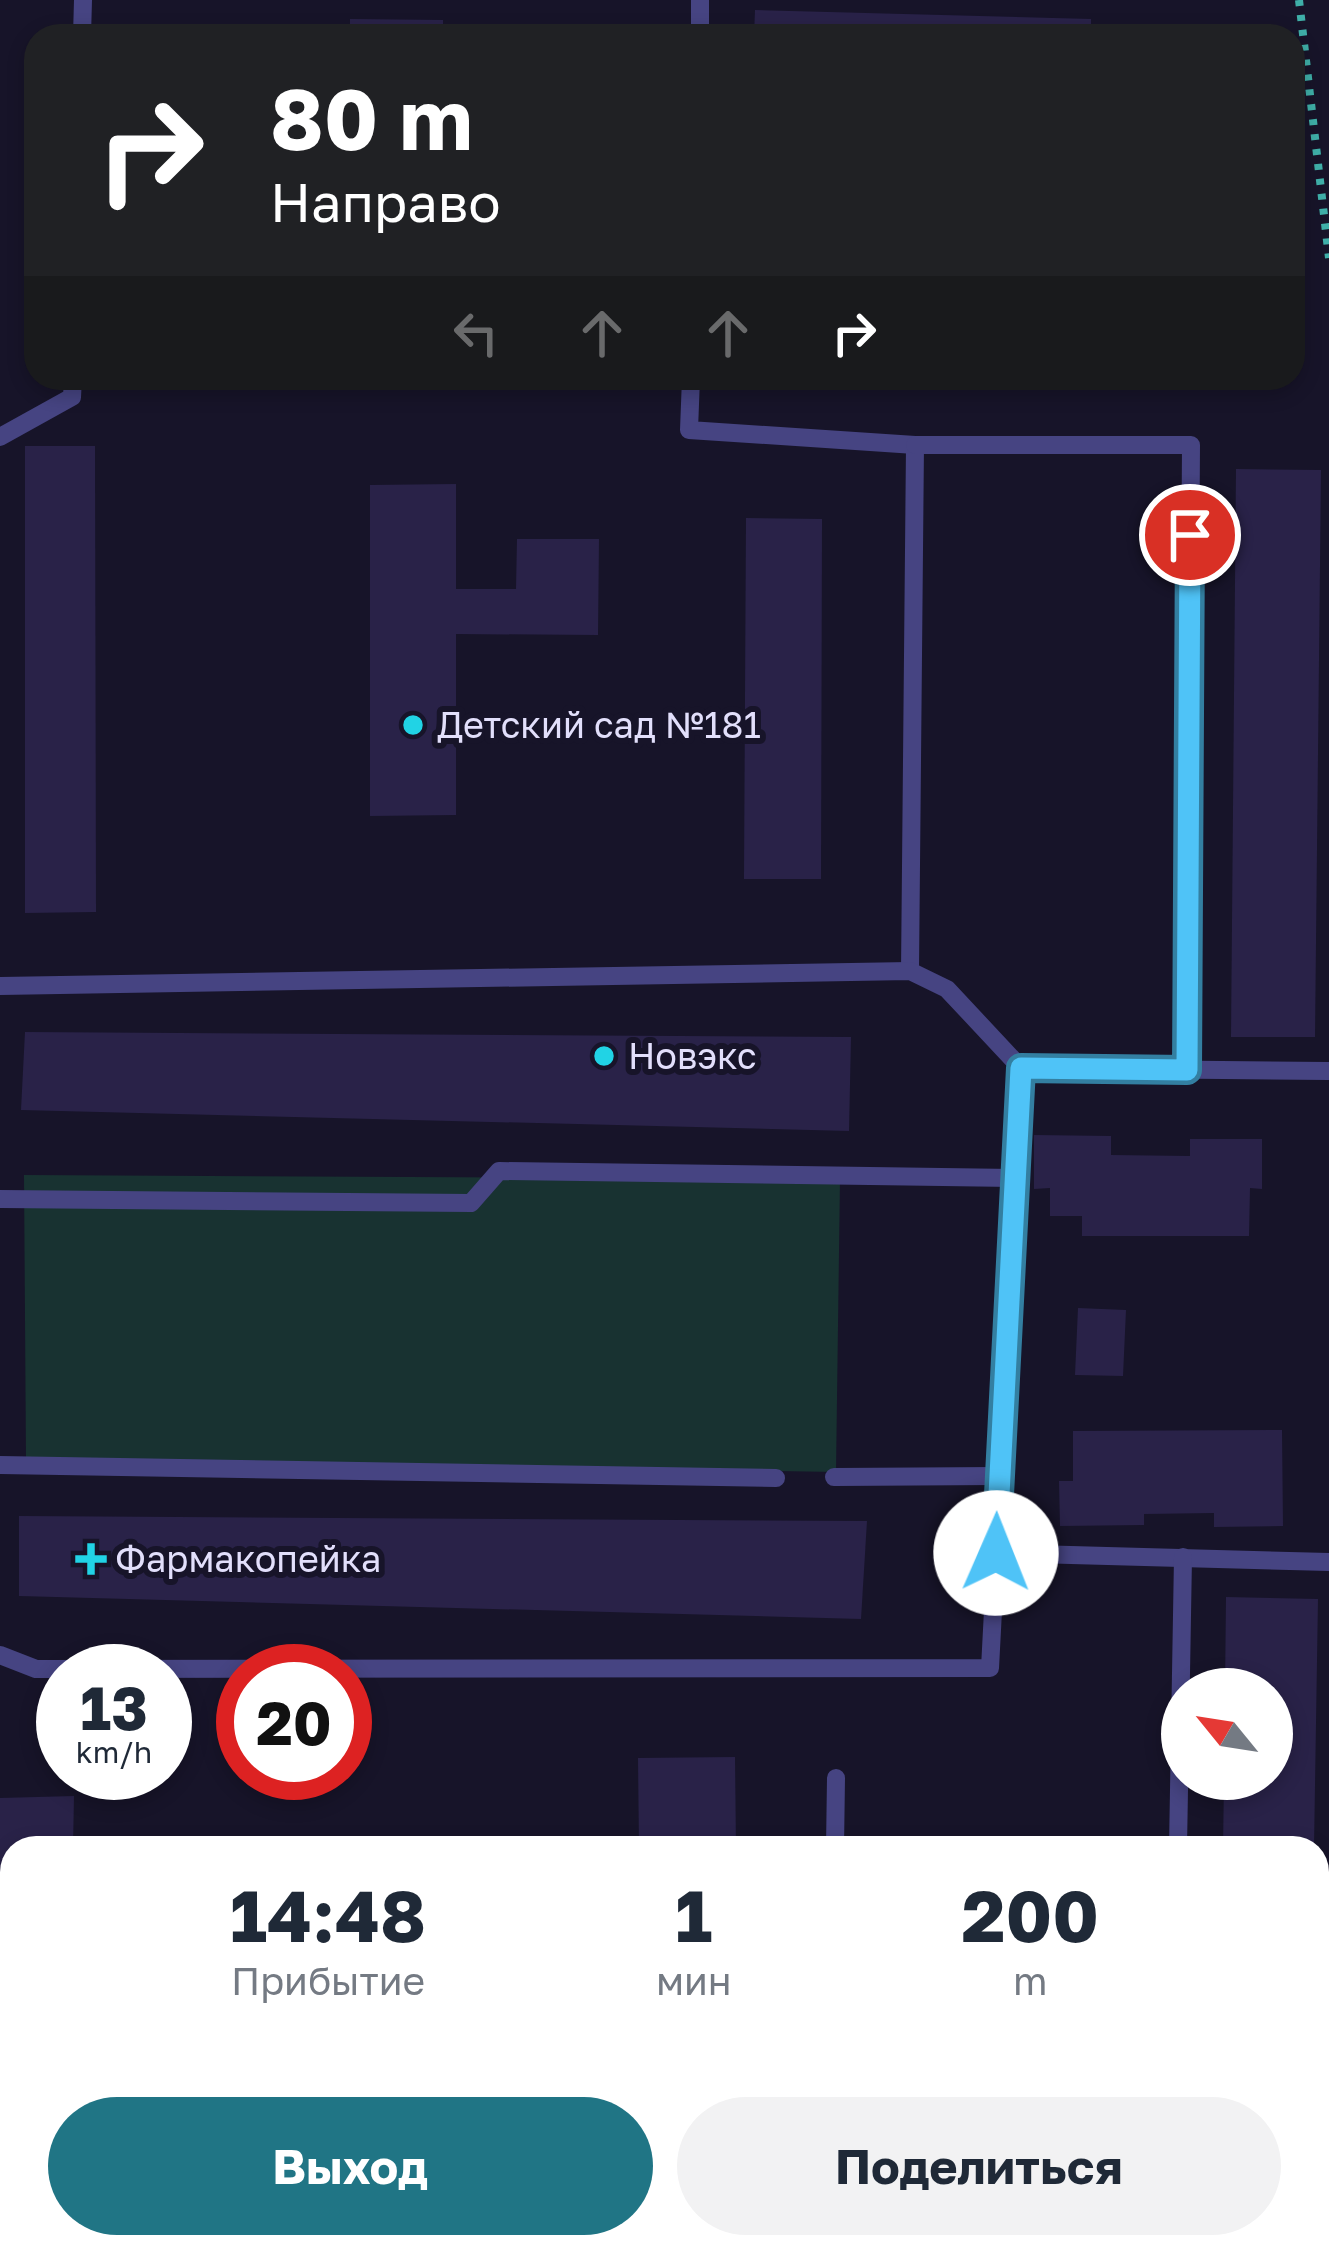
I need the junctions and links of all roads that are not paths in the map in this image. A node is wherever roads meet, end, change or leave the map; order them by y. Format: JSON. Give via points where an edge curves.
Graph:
{"nodes":[{"id":1,"x":73,"y":390,"type":"edge"},
{"id":2,"x":691,"y":390,"type":"edge"},
{"id":3,"x":0,"y":437,"type":"edge"},
{"id":4,"x":915,"y":445,"type":"junction"},
{"id":5,"x":910,"y":971,"type":"junction"},
{"id":6,"x":0,"y":986,"type":"edge"},
{"id":7,"x":1021,"y":1068,"type":"junction"},
{"id":8,"x":1187,"y":1070,"type":"junction"},
{"id":9,"x":1329,"y":1071,"type":"edge"},
{"id":10,"x":1014,"y":1178,"type":"junction"},
{"id":11,"x":0,"y":1199,"type":"edge"},
{"id":12,"x":0,"y":1465,"type":"edge"},
{"id":13,"x":997,"y":1476,"type":"junction"},
{"id":14,"x":834,"y":1477,"type":"dead end"},
{"id":15,"x":776,"y":1478,"type":"dead end"},
{"id":16,"x":996,"y":1553,"type":"junction"},
{"id":17,"x":1183,"y":1557,"type":"junction"},
{"id":18,"x":1329,"y":1562,"type":"edge"},
{"id":19,"x":0,"y":1655,"type":"edge"},
{"id":20,"x":836,"y":1778,"type":"dead end"},
{"id":21,"x":835,"y":1836,"type":"edge"},
{"id":22,"x":1178,"y":1836,"type":"edge"}],
"edges":[{"from":1,"to":3,"type":"lane"},
{"from":2,"to":4,"type":"lane","via":[[689,430]]},
{"from":4,"to":5,"type":"lane"},
{"from":4,"to":8,"type":"lane","via":[[1191,446]]},
{"from":5,"to":6,"type":"lane"},
{"from":5,"to":7,"type":"lane","via":[[946,989]]},
{"from":7,"to":8,"type":"lane"},
{"from":7,"to":10,"type":"lane"},
{"from":8,"to":9,"type":"lane"},
{"from":10,"to":11,"type":"lane","via":[[499,1171],[470,1203]]},
{"from":10,"to":13,"type":"lane"},
{"from":12,"to":15,"type":"lane"},
{"from":13,"to":14,"type":"lane"},
{"from":13,"to":16,"type":"lane"},
{"from":16,"to":17,"type":"lane"},
{"from":16,"to":19,"type":"lane","via":[[991,1668],[36,1670]]},
{"from":17,"to":18,"type":"lane"},
{"from":17,"to":22,"type":"lane"},
{"from":20,"to":21,"type":"lane"}]}
